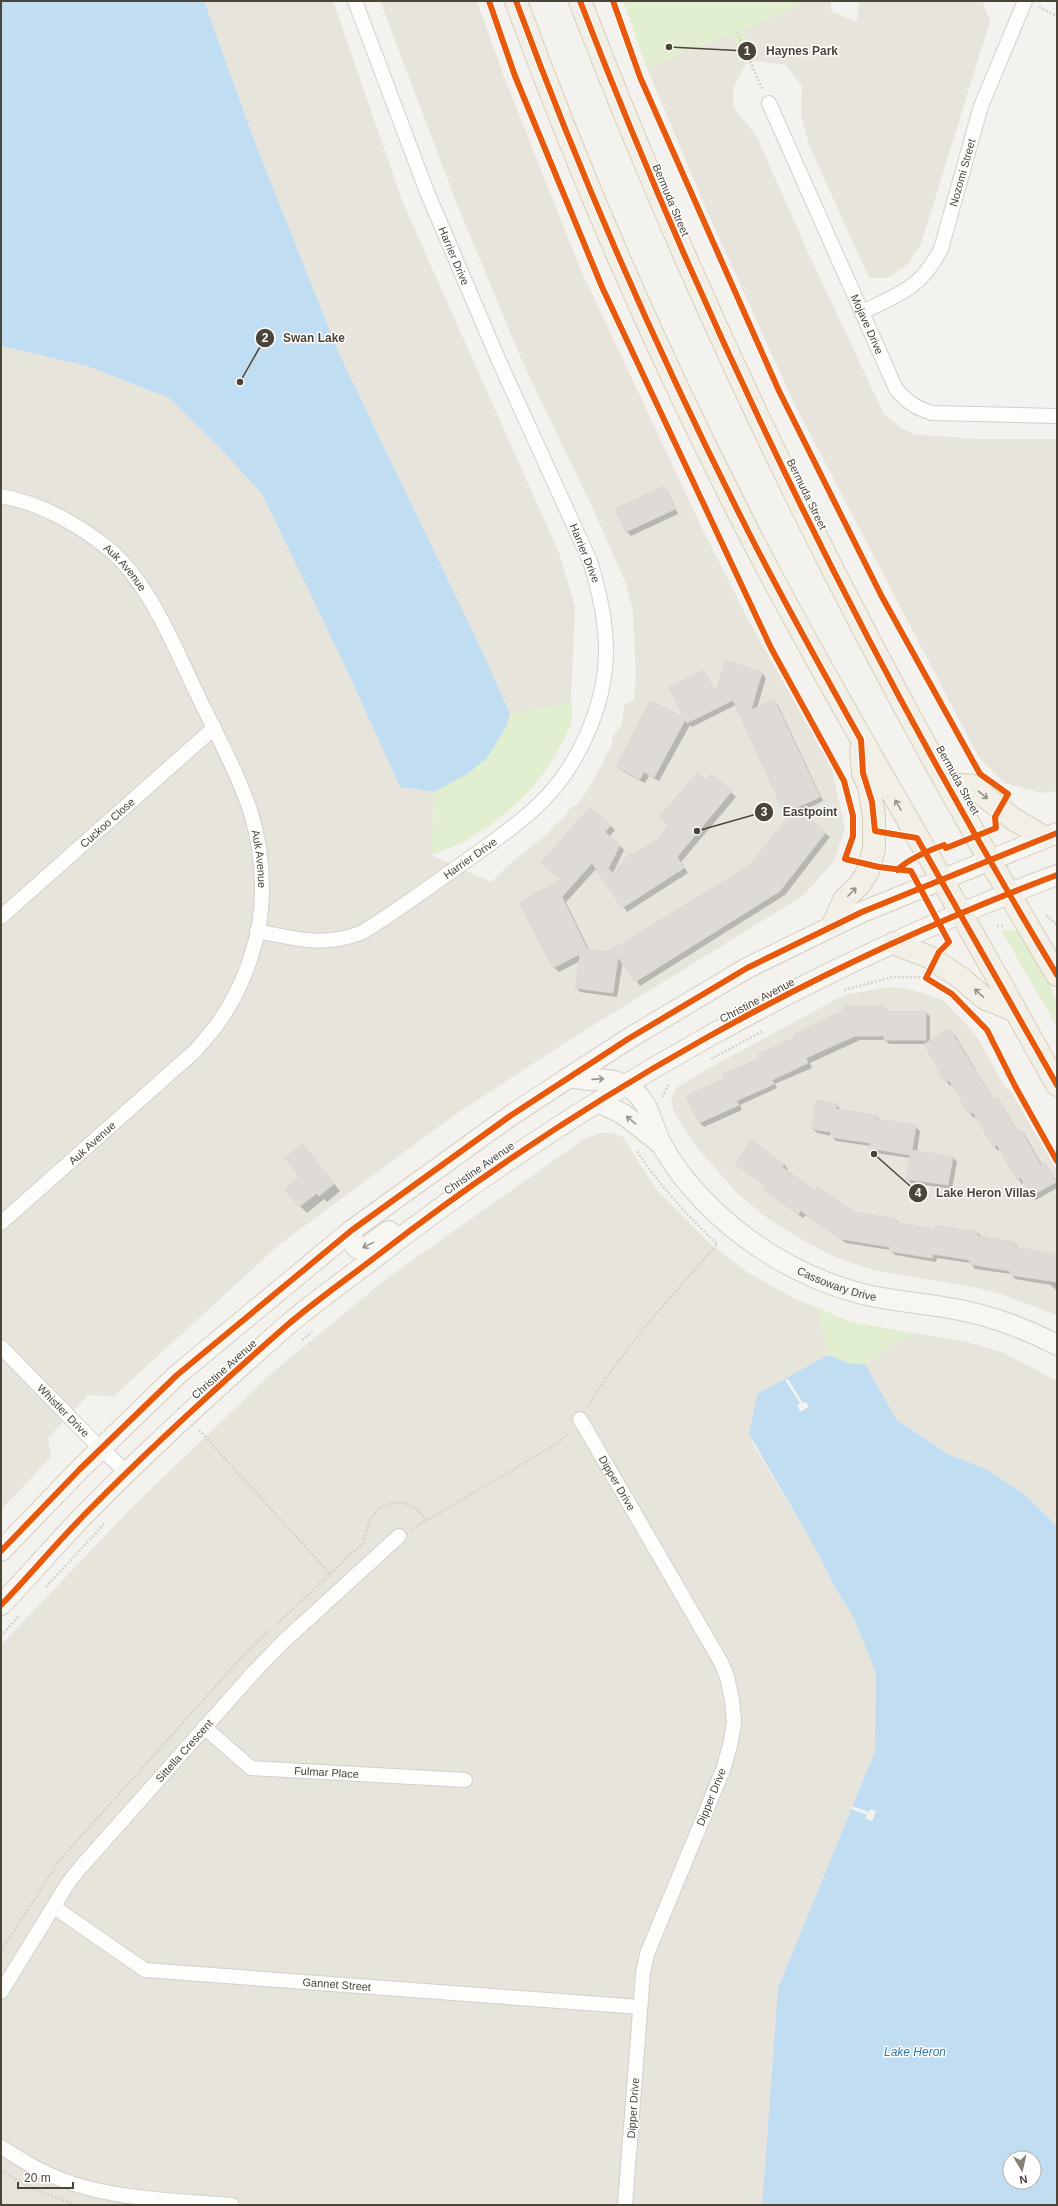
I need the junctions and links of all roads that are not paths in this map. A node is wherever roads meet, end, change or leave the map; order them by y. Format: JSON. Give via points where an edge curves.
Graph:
{"nodes":[{"id":1,"x":355,"y":1,"type":"edge"},
{"id":2,"x":516,"y":1,"type":"edge"},
{"id":3,"x":580,"y":1,"type":"edge"},
{"id":4,"x":1028,"y":3,"type":"edge"},
{"id":5,"x":769,"y":103,"type":"road end"},
{"id":6,"x":862,"y":312,"type":"junction"},
{"id":7,"x":1057,"y":416,"type":"edge"},
{"id":8,"x":1,"y":496,"type":"edge"},
{"id":9,"x":214,"y":728,"type":"junction"},
{"id":10,"x":861,"y":740,"type":"junction"},
{"id":11,"x":948,"y":784,"type":"junction"},
{"id":12,"x":1050,"y":835,"type":"edge"},
{"id":13,"x":989,"y":859,"type":"junction"},
{"id":14,"x":1057,"y":875,"type":"edge"},
{"id":15,"x":941,"y":879,"type":"junction"},
{"id":16,"x":1008,"y":893,"type":"junction"},
{"id":17,"x":960,"y":913,"type":"junction"},
{"id":18,"x":1,"y":917,"type":"edge"},
{"id":19,"x":833,"y":925,"type":"junction"},
{"id":20,"x":257,"y":931,"type":"junction"},
{"id":21,"x":894,"y":943,"type":"junction"},
{"id":22,"x":1054,"y":951,"type":"edge"},
{"id":23,"x":1014,"y":1010,"type":"junction"},
{"id":24,"x":569,"y":1077,"type":"junction"},
{"id":25,"x":626,"y":1085,"type":"junction"},
{"id":26,"x":1057,"y":1085,"type":"edge"},
{"id":27,"x":598,"y":1102,"type":"junction"},
{"id":28,"x":661,"y":1144,"type":"junction"},
{"id":29,"x":439,"y":1208,"type":"junction"},
{"id":30,"x":1,"y":1223,"type":"edge"},
{"id":31,"x":352,"y":1230,"type":"junction"},
{"id":32,"x":1057,"y":1345,"type":"edge"},
{"id":33,"x":1,"y":1347,"type":"edge"},
{"id":34,"x":580,"y":1419,"type":"road end"},
{"id":35,"x":101,"y":1449,"type":"junction"},
{"id":36,"x":127,"y":1472,"type":"junction"},
{"id":37,"x":399,"y":1536,"type":"road end"},
{"id":38,"x":1,"y":1551,"type":"edge"},
{"id":39,"x":1,"y":1605,"type":"edge"},
{"id":40,"x":204,"y":1727,"type":"junction"},
{"id":41,"x":465,"y":1780,"type":"dead end"},
{"id":42,"x":54,"y":1906,"type":"junction"},
{"id":43,"x":1,"y":1992,"type":"edge"},
{"id":44,"x":640,"y":2007,"type":"junction"},
{"id":45,"x":1,"y":2147,"type":"edge"},
{"id":46,"x":163,"y":2202,"type":"edge"},
{"id":47,"x":232,"y":2205,"type":"edge"},
{"id":48,"x":625,"y":2205,"type":"edge"}],
"edges":[{"from":1,"to":20,"type":"street","name":"Harrier Drive","via":[[427,192],[499,361],[590,561],[599,590],[604,621],[606,651],[603,680],[595,712],[583,741],[561,780],[535,808],[487,846],[361,933],[341,940],[317,942]]},
{"from":2,"to":10,"type":"main road","via":[[561,118],[658,343],[750,535]]},
{"from":3,"to":11,"type":"main road","name":"Bermuda Street","via":[[670,225],[743,385],[858,617]]},
{"from":4,"to":6,"type":"street","name":"Nozomi Street","via":[[981,106],[941,249],[934,263],[927,274],[906,291]]},
{"from":5,"to":6,"type":"street","name":"Mojave Drive"},
{"from":6,"to":7,"type":"street","name":"Mojave Drive","via":[[896,389],[907,402],[918,409],[949,414]]},
{"from":8,"to":9,"type":"street","name":"Auk Avenue","via":[[38,506],[67,521],[110,550],[142,588],[161,620]]},
{"from":9,"to":18,"type":"street","name":"Cuckoo Close"},
{"from":9,"to":20,"type":"street","name":"Auk Avenue","via":[[250,810],[257,836],[262,865],[261,913]]},
{"from":15,"to":10,"type":"main road","one_way":true},
{"from":19,"to":10,"type":"main road","one_way":true,"via":[[844,900],[860,884],[868,871],[874,850],[874,816],[863,773]]},
{"from":11,"to":12,"type":"main road","one_way":true,"via":[[972,786],[1013,819]]},
{"from":11,"to":13,"type":"main road","name":"Bermuda Street"},
{"from":12,"to":13,"type":"street"},
{"from":13,"to":15,"type":"street"},
{"from":13,"to":16,"type":"main road","name":"Bermuda Street"},
{"from":14,"to":16,"type":"street","name":"Christine Avenue"},
{"from":15,"to":17,"type":"main road"},
{"from":15,"to":19,"type":"street"},
{"from":16,"to":17,"type":"street","name":"Christine Avenue"},
{"from":16,"to":22,"type":"main road","name":"Bermuda Street"},
{"from":17,"to":21,"type":"street","name":"Christine Avenue"},
{"from":17,"to":23,"type":"main road"},
{"from":19,"to":24,"type":"street","via":[[710,989]]},
{"from":20,"to":30,"type":"street","name":"Auk Avenue","via":[[247,968],[235,996],[221,1020],[195,1051]]},
{"from":23,"to":21,"type":"main road","one_way":true,"via":[[984,998],[961,978],[930,969]]},
{"from":21,"to":25,"type":"street","name":"Christine Avenue","via":[[772,1003]]},
{"from":23,"to":26,"type":"main road"},
{"from":24,"to":25,"type":"street","one_way":true,"via":[[605,1079]]},
{"from":24,"to":31,"type":"street","via":[[467,1146]]},
{"from":25,"to":27,"type":"street","name":"Christine Avenue"},
{"from":25,"to":28,"type":"street","name":"Cassowary Drive","via":[[640,1097],[648,1109]]},
{"from":28,"to":27,"type":"street","name":"Cassowary Drive","one_way":true,"via":[[623,1114]]},
{"from":27,"to":29,"type":"street","name":"Christine Avenue","via":[[496,1167]]},
{"from":28,"to":32,"type":"street","name":"Cassowary Drive","via":[[689,1185],[703,1200],[745,1237],[782,1262],[823,1280],[870,1296],[986,1316],[1026,1329]]},
{"from":29,"to":31,"type":"street","one_way":true,"via":[[406,1219],[362,1248],[357,1248],[352,1242]]},
{"from":29,"to":36,"type":"street","name":"Christine Avenue","via":[[288,1325]]},
{"from":31,"to":35,"type":"street","via":[[177,1376]]},
{"from":33,"to":35,"type":"street","name":"Whistler Drive"},
{"from":34,"to":44,"type":"street","name":"Dipper Drive","via":[[715,1652],[728,1677],[732,1700],[734,1723],[723,1770],[647,1954]]},
{"from":35,"to":36,"type":"street","name":"Whistler Drive"},
{"from":35,"to":38,"type":"street"},
{"from":36,"to":39,"type":"street","name":"Christine Avenue"},
{"from":37,"to":40,"type":"street","name":"Sittella Crescent","via":[[278,1647]]},
{"from":40,"to":41,"type":"street","name":"Fulmar Place","via":[[250,1768]]},
{"from":40,"to":42,"type":"street","name":"Sittella Crescent","via":[[80,1868]]},
{"from":42,"to":43,"type":"street","name":"Sittella Crescent"},
{"from":42,"to":44,"type":"street","name":"Gannet Street","via":[[145,1970]]},
{"from":44,"to":48,"type":"street","name":"Dipper Drive"},
{"from":45,"to":46,"type":"street","via":[[47,2174],[85,2187]]},
{"from":46,"to":47,"type":"street"}]}
